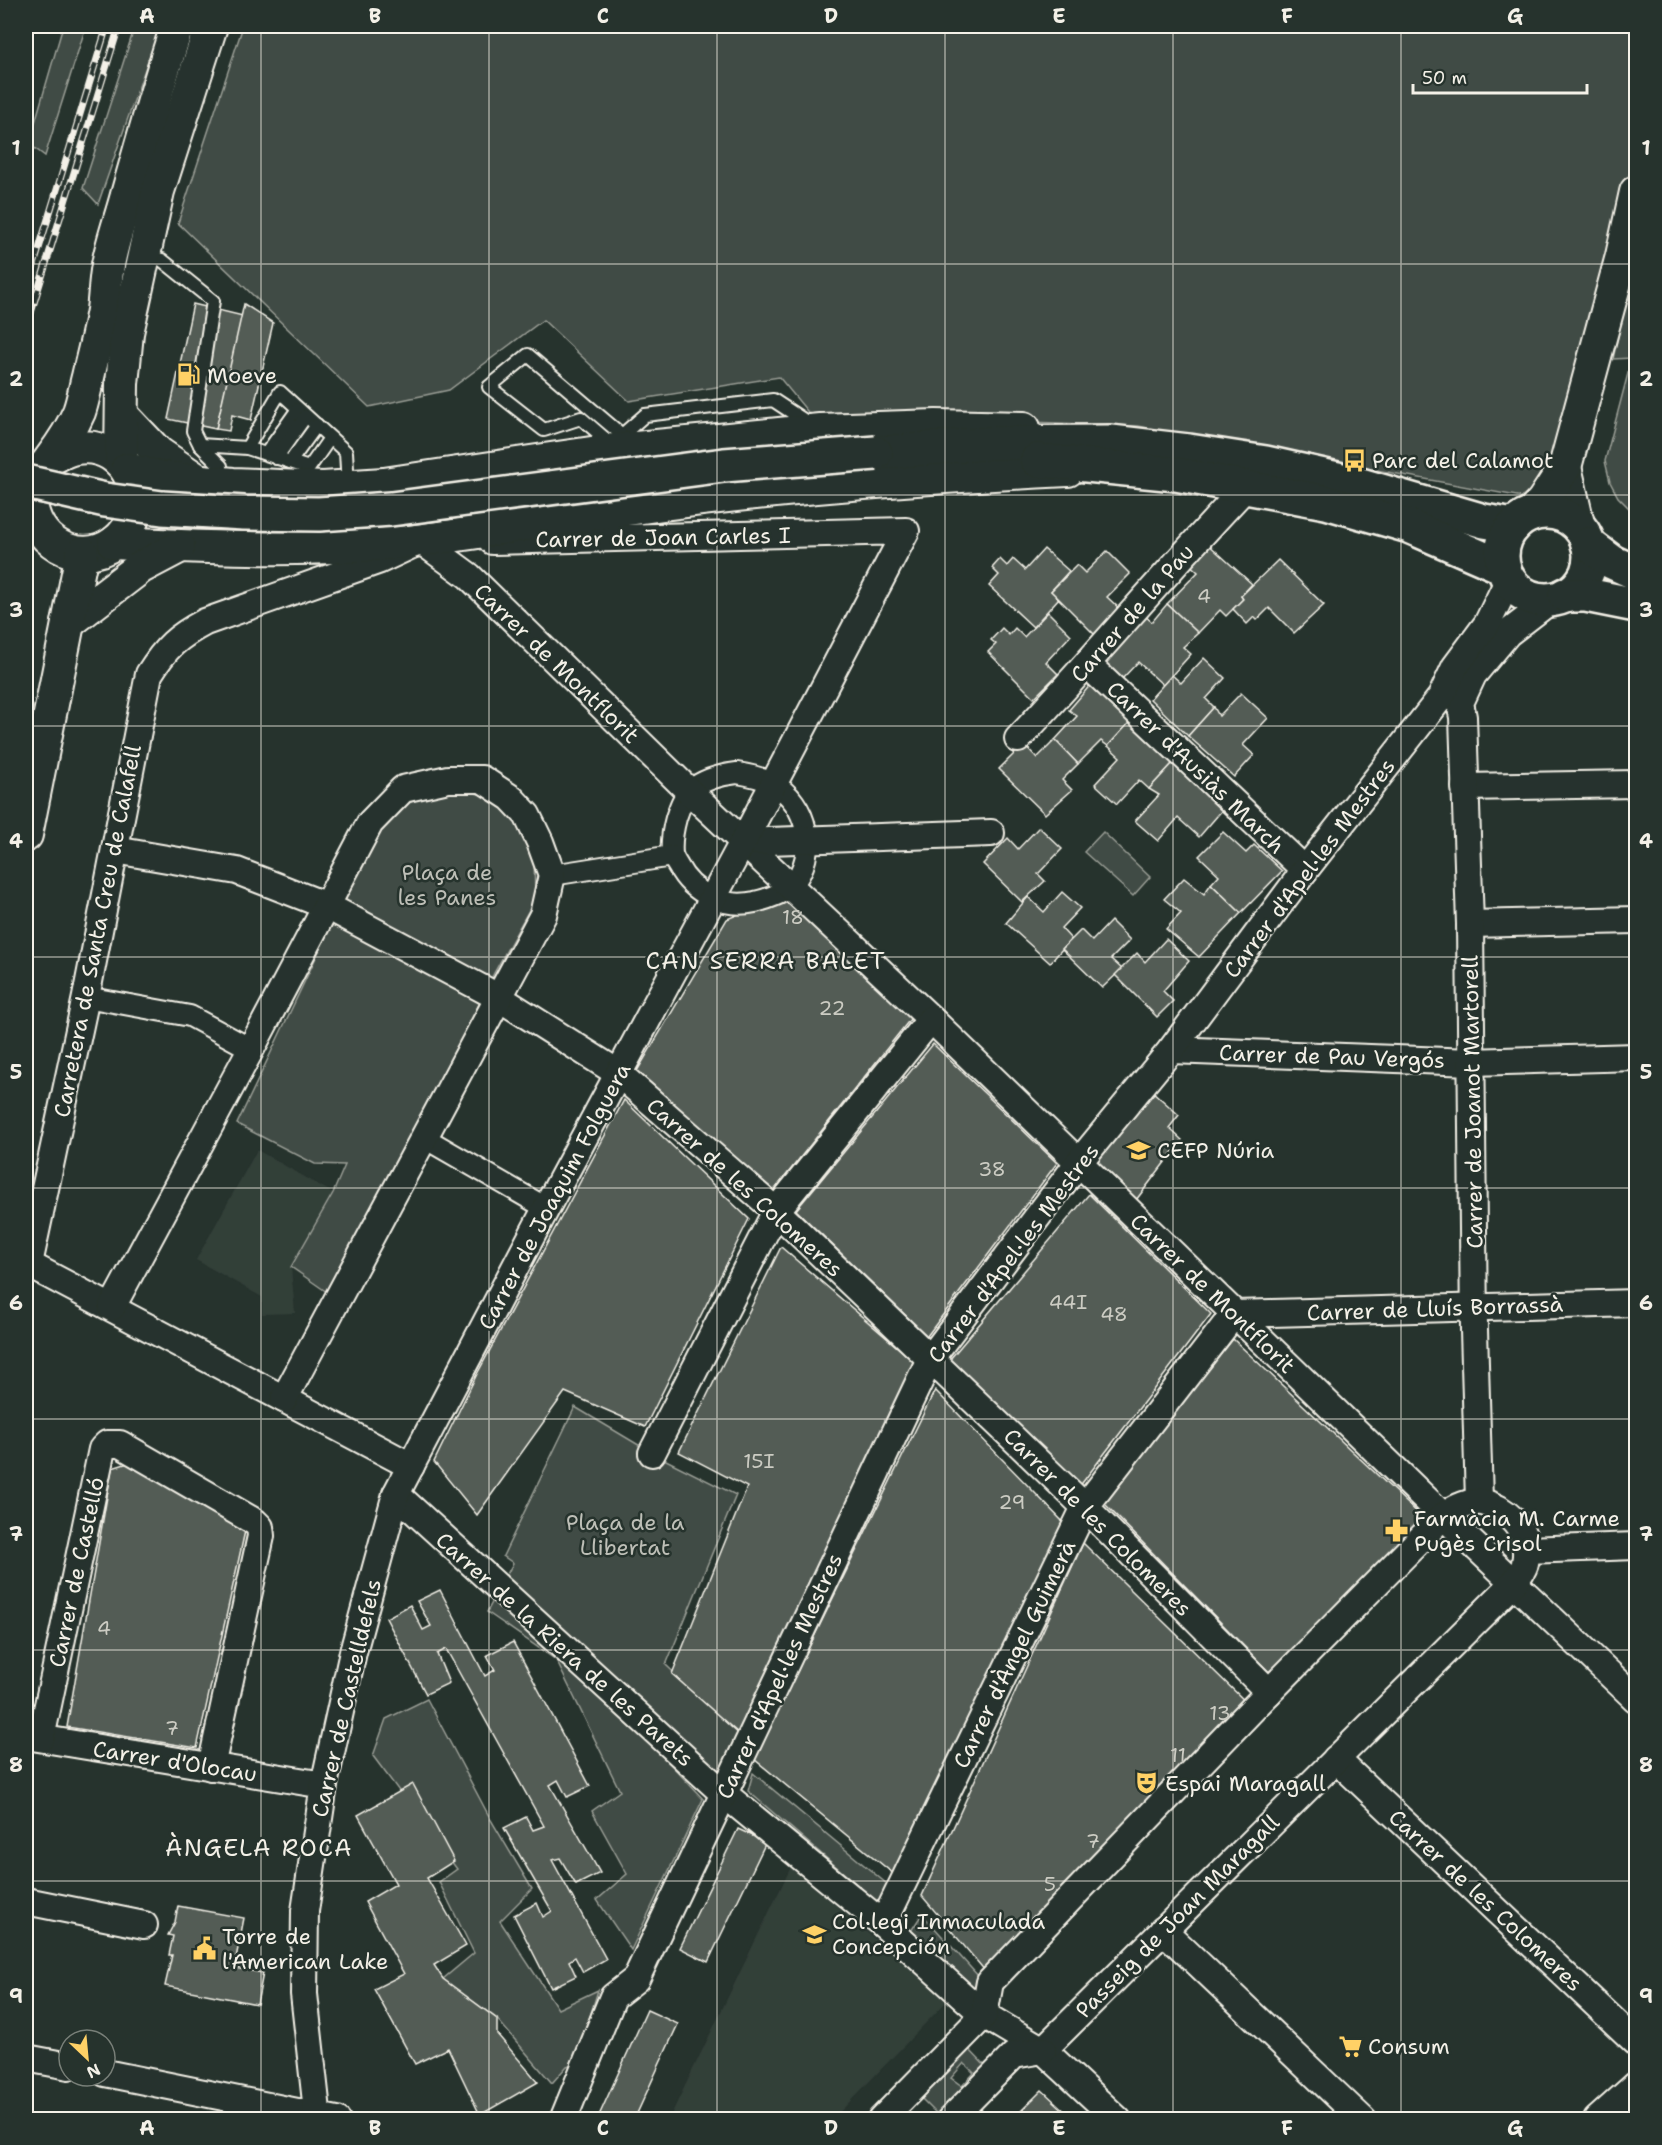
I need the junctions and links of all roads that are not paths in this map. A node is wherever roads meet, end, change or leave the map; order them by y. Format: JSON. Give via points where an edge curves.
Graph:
{"nodes":[{"id":1,"x":177,"y":26,"type":"edge"},
{"id":2,"x":211,"y":26,"type":"edge"},
{"id":3,"x":1636,"y":192,"type":"edge"},
{"id":4,"x":144,"y":255,"type":"junction"},
{"id":5,"x":302,"y":412,"type":"junction"},
{"id":6,"x":122,"y":415,"type":"junction"},
{"id":7,"x":317,"y":426,"type":"junction"},
{"id":8,"x":330,"y":438,"type":"junction"},
{"id":9,"x":623,"y":444,"type":"junction"},
{"id":10,"x":200,"y":445,"type":"junction"},
{"id":11,"x":248,"y":448,"type":"junction"},
{"id":12,"x":1110,"y":455,"type":"junction"},
{"id":13,"x":271,"y":456,"type":"junction"},
{"id":14,"x":51,"y":459,"type":"junction"},
{"id":15,"x":290,"y":462,"type":"junction"},
{"id":16,"x":124,"y":466,"type":"junction"},
{"id":17,"x":1565,"y":467,"type":"junction"},
{"id":18,"x":208,"y":481,"type":"junction"},
{"id":19,"x":26,"y":482,"type":"edge"},
{"id":20,"x":1247,"y":486,"type":"junction"},
{"id":21,"x":335,"y":488,"type":"junction"},
{"id":22,"x":1522,"y":521,"type":"junction"},
{"id":23,"x":1584,"y":536,"type":"junction"},
{"id":24,"x":420,"y":540,"type":"junction"},
{"id":25,"x":114,"y":543,"type":"junction"},
{"id":26,"x":334,"y":546,"type":"junction"},
{"id":27,"x":179,"y":547,"type":"junction"},
{"id":28,"x":82,"y":553,"type":"junction"},
{"id":29,"x":1506,"y":573,"type":"junction"},
{"id":30,"x":1636,"y":573,"type":"edge"},
{"id":31,"x":315,"y":584,"type":"junction"},
{"id":32,"x":1558,"y":597,"type":"junction"},
{"id":33,"x":1636,"y":605,"type":"edge"},
{"id":34,"x":68,"y":623,"type":"junction"},
{"id":35,"x":1088,"y":665,"type":"junction"},
{"id":36,"x":1450,"y":700,"type":"junction"},
{"id":37,"x":1018,"y":739,"type":"dead end"},
{"id":38,"x":774,"y":784,"type":"junction"},
{"id":39,"x":1636,"y":784,"type":"edge"},
{"id":40,"x":1465,"y":787,"type":"junction"},
{"id":41,"x":689,"y":791,"type":"junction"},
{"id":42,"x":991,"y":833,"type":"dead end"},
{"id":43,"x":26,"y":835,"type":"edge"},
{"id":44,"x":808,"y":840,"type":"junction"},
{"id":45,"x":743,"y":843,"type":"junction"},
{"id":46,"x":115,"y":850,"type":"junction"},
{"id":47,"x":672,"y":856,"type":"junction"},
{"id":48,"x":1305,"y":870,"type":"junction"},
{"id":49,"x":552,"y":875,"type":"junction"},
{"id":50,"x":790,"y":887,"type":"junction"},
{"id":51,"x":713,"y":899,"type":"junction"},
{"id":52,"x":327,"y":906,"type":"junction"},
{"id":53,"x":1636,"y":920,"type":"edge"},
{"id":54,"x":1470,"y":924,"type":"junction"},
{"id":55,"x":87,"y":996,"type":"junction"},
{"id":56,"x":498,"y":997,"type":"junction"},
{"id":57,"x":931,"y":1018,"type":"junction"},
{"id":58,"x":251,"y":1049,"type":"junction"},
{"id":59,"x":1171,"y":1050,"type":"junction"},
{"id":60,"x":1636,"y":1056,"type":"edge"},
{"id":61,"x":1471,"y":1062,"type":"junction"},
{"id":62,"x":618,"y":1073,"type":"junction"},
{"id":63,"x":423,"y":1137,"type":"junction"},
{"id":64,"x":1079,"y":1162,"type":"junction"},
{"id":65,"x":546,"y":1208,"type":"junction"},
{"id":66,"x":776,"y":1211,"type":"junction"},
{"id":67,"x":27,"y":1263,"type":"edge"},
{"id":68,"x":1636,"y":1303,"type":"edge"},
{"id":69,"x":1474,"y":1306,"type":"junction"},
{"id":70,"x":112,"y":1307,"type":"junction"},
{"id":71,"x":1234,"y":1314,"type":"junction"},
{"id":72,"x":930,"y":1359,"type":"junction"},
{"id":73,"x":284,"y":1399,"type":"junction"},
{"id":74,"x":652,"y":1453,"type":"dead end"},
{"id":75,"x":411,"y":1466,"type":"junction"},
{"id":76,"x":396,"y":1494,"type":"junction"},
{"id":77,"x":1479,"y":1502,"type":"junction"},
{"id":78,"x":1085,"y":1508,"type":"junction"},
{"id":79,"x":1443,"y":1516,"type":"junction"},
{"id":80,"x":1636,"y":1546,"type":"edge"},
{"id":81,"x":1526,"y":1550,"type":"junction"},
{"id":82,"x":1514,"y":1583,"type":"junction"},
{"id":83,"x":1269,"y":1692,"type":"junction"},
{"id":84,"x":1636,"y":1699,"type":"edge"},
{"id":85,"x":33,"y":1737,"type":"edge"},
{"id":86,"x":1336,"y":1759,"type":"junction"},
{"id":87,"x":211,"y":1767,"type":"junction"},
{"id":88,"x":324,"y":1785,"type":"junction"},
{"id":89,"x":723,"y":1793,"type":"junction"},
{"id":90,"x":26,"y":1901,"type":"edge"},
{"id":91,"x":884,"y":1924,"type":"junction"},
{"id":92,"x":144,"y":1925,"type":"dead end"},
{"id":93,"x":1163,"y":1930,"type":"junction"},
{"id":94,"x":984,"y":2015,"type":"junction"},
{"id":95,"x":1636,"y":2042,"type":"edge"},
{"id":96,"x":1043,"y":2050,"type":"junction"},
{"id":97,"x":26,"y":2058,"type":"edge"},
{"id":98,"x":57,"y":2064,"type":"edge"},
{"id":99,"x":117,"y":2076,"type":"edge"},
{"id":100,"x":1636,"y":2085,"type":"edge"},
{"id":101,"x":240,"y":2109,"type":"edge"},
{"id":102,"x":324,"y":2118,"type":"edge"},
{"id":103,"x":563,"y":2120,"type":"edge"},
{"id":104,"x":881,"y":2120,"type":"edge"},
{"id":105,"x":950,"y":2120,"type":"edge"},
{"id":106,"x":1118,"y":2120,"type":"edge"},
{"id":107,"x":1363,"y":2120,"type":"edge"},
{"id":108,"x":1598,"y":2120,"type":"edge"}],
"edges":[{"from":1,"to":14,"type":"street","via":[[108,264],[100,326],[79,412]]},
{"from":2,"to":4,"type":"street","via":[[158,191]]},
{"from":3,"to":17,"type":"street"},
{"from":4,"to":6,"type":"street","via":[[127,333]]},
{"from":4,"to":10,"type":"lane","via":[[162,260],[213,301],[194,431]]},
{"from":5,"to":7,"type":"lane"},
{"from":5,"to":11,"type":"lane","via":[[280,392]]},
{"from":5,"to":13,"type":"lane"},
{"from":6,"to":16,"type":"street"},
{"from":6,"to":18,"type":"street","via":[[158,453]]},
{"from":7,"to":8,"type":"lane"},
{"from":7,"to":15,"type":"lane"},
{"from":8,"to":15,"type":"lane","via":[[309,468]]},
{"from":8,"to":21,"type":"lane","via":[[346,452]]},
{"from":9,"to":9,"type":"lane","via":[[528,355],[489,387],[544,430],[581,418],[610,443]]},
{"from":9,"to":12,"type":"street","via":[[820,430],[1026,428]]},
{"from":9,"to":21,"type":"street","via":[[384,484]]},
{"from":10,"to":11,"type":"lane"},
{"from":10,"to":18,"type":"lane","via":[[221,466]]},
{"from":11,"to":13,"type":"lane"},
{"from":12,"to":19,"type":"main road","bridge":true,"via":[[876,453],[724,465],[391,509],[319,514],[162,508]]},
{"from":12,"to":20,"type":"main road","via":[[1176,474]]},
{"from":12,"to":22,"type":"main road","via":[[1189,451],[1266,463],[1347,481],[1484,521]]},
{"from":12,"to":24,"type":"street","via":[[997,473],[642,506]]},
{"from":13,"to":15,"type":"lane"},
{"from":14,"to":16,"type":"street","via":[[75,448],[93,448],[112,455]]},
{"from":14,"to":28,"type":"street","via":[[38,472],[31,495],[32,513],[51,542]]},
{"from":16,"to":18,"type":"street","via":[[161,477]]},
{"from":16,"to":25,"type":"street","via":[[137,500],[133,519]]},
{"from":17,"to":22,"type":"street","via":[[1543,501]]},
{"from":17,"to":23,"type":"street"},
{"from":18,"to":21,"type":"street"},
{"from":20,"to":29,"type":"main road","via":[[1326,502],[1409,526]]},
{"from":20,"to":35,"type":"street","name":"Carrer de la Pau"},
{"from":21,"to":26,"type":"street","via":[[331,498]]},
{"from":22,"to":23,"type":"main road","via":[[1546,512],[1557,514],[1567,518]]},
{"from":22,"to":29,"type":"main road","via":[[1505,541],[1502,554]]},
{"from":23,"to":30,"type":"main road","via":[[1612,562]]},
{"from":23,"to":32,"type":"main road","via":[[1590,559],[1586,574],[1577,587]]},
{"from":24,"to":26,"type":"street"},
{"from":24,"to":31,"type":"street","name":"Carretera de Santa Creu de Calafell"},
{"from":24,"to":38,"type":"street","name":"Carrer de Joan Carles I","via":[[455,544],[906,531]]},
{"from":24,"to":41,"type":"street","name":"Carrer de Montflorit","via":[[469,576]]},
{"from":25,"to":27,"type":"street"},
{"from":25,"to":28,"type":"street"},
{"from":26,"to":27,"type":"street"},
{"from":26,"to":31,"type":"street","via":[[333,563]]},
{"from":27,"to":34,"type":"street","via":[[141,567]]},
{"from":28,"to":34,"type":"street"},
{"from":29,"to":32,"type":"main road","via":[[1524,594],[1540,600]]},
{"from":29,"to":36,"type":"street","name":"Carrer d'Apel·les Mestres","via":[[1487,624],[1455,667]]},
{"from":31,"to":46,"type":"street","name":"Carretera de Santa Creu de Calafell","via":[[205,622],[164,651],[149,674]]},
{"from":32,"to":33,"type":"main road","via":[[1586,595]]},
{"from":32,"to":36,"type":"street","via":[[1508,633]]},
{"from":34,"to":43,"type":"street"},
{"from":35,"to":37,"type":"street","name":"Carrer de la Pau"},
{"from":35,"to":48,"type":"street","name":"Carrer d'Ausiàs March"},
{"from":36,"to":40,"type":"street","name":"Carrer de Joanot Martorell","via":[[1463,717]]},
{"from":36,"to":48,"type":"street","name":"Carrer d'Apel·les Mestres"},
{"from":38,"to":41,"type":"street","via":[[737,773],[716,776]]},
{"from":38,"to":44,"type":"street","via":[[797,807]]},
{"from":38,"to":45,"type":"street","name":"Carrer de Joaquim Folguera"},
{"from":39,"to":40,"type":"street"},
{"from":40,"to":54,"type":"street","name":"Carrer de Joanot Martorell"},
{"from":41,"to":45,"type":"street","name":"Carrer de Montflorit"},
{"from":41,"to":47,"type":"street","via":[[674,826]]},
{"from":42,"to":44,"type":"street"},
{"from":44,"to":45,"type":"street"},
{"from":44,"to":50,"type":"street","via":[[801,872]]},
{"from":45,"to":50,"type":"street","name":"Carrer de Montflorit"},
{"from":45,"to":51,"type":"street","name":"Carrer de Joaquim Folguera"},
{"from":46,"to":52,"type":"street","name":"Carrer de les Colomeres","via":[[237,871]]},
{"from":46,"to":55,"type":"street","name":"Carretera de Santa Creu de Calafell"},
{"from":47,"to":49,"type":"street"},
{"from":47,"to":51,"type":"street","via":[[683,876]]},
{"from":48,"to":59,"type":"street","name":"Carrer d'Apel·les Mestres"},
{"from":49,"to":52,"type":"street","via":[[527,815],[511,798],[482,779],[448,779],[403,789],[370,823]]},
{"from":49,"to":56,"type":"street","via":[[543,915]]},
{"from":50,"to":51,"type":"street","via":[[753,903]]},
{"from":50,"to":57,"type":"street","name":"Carrer de Montflorit"},
{"from":51,"to":62,"type":"street","name":"Carrer de Joaquim Folguera"},
{"from":52,"to":56,"type":"street","name":"Carrer de les Colomeres"},
{"from":52,"to":58,"type":"street"},
{"from":53,"to":54,"type":"street"},
{"from":54,"to":61,"type":"street","name":"Carrer de Joanot Martorell"},
{"from":55,"to":58,"type":"street","via":[[190,1016]]},
{"from":55,"to":67,"type":"street","name":"Carretera de Santa Creu de Calafell"},
{"from":56,"to":62,"type":"street","name":"Carrer de les Colomeres"},
{"from":56,"to":63,"type":"street"},
{"from":57,"to":64,"type":"street","name":"Carrer de Montflorit"},
{"from":57,"to":66,"type":"street"},
{"from":58,"to":70,"type":"street"},
{"from":59,"to":61,"type":"street","name":"Carrer de Pau Vergós"},
{"from":59,"to":64,"type":"street","name":"Carrer d'Apel·les Mestres"},
{"from":60,"to":61,"type":"street","name":"Carrer de Pau Vergós"},
{"from":61,"to":69,"type":"street","name":"Carrer de Joanot Martorell"},
{"from":62,"to":65,"type":"street","name":"Carrer de Joaquim Folguera"},
{"from":62,"to":66,"type":"street","name":"Carrer de les Colomeres"},
{"from":63,"to":65,"type":"street"},
{"from":63,"to":73,"type":"street"},
{"from":64,"to":71,"type":"street","name":"Carrer de Montflorit"},
{"from":64,"to":72,"type":"street","name":"Carrer d'Apel·les Mestres"},
{"from":65,"to":75,"type":"street","name":"Carrer de Joaquim Folguera"},
{"from":66,"to":72,"type":"street","name":"Carrer de les Colomeres"},
{"from":66,"to":74,"type":"street"},
{"from":67,"to":70,"type":"street"},
{"from":68,"to":69,"type":"street","name":"Carrer de Lluís Borrassà"},
{"from":69,"to":71,"type":"street","name":"Carrer de Lluís Borrassà"},
{"from":69,"to":77,"type":"street","name":"Carrer de Joanot Martorell"},
{"from":70,"to":73,"type":"street"},
{"from":71,"to":78,"type":"street","name":"Carrer d'Àngel Guimerà"},
{"from":71,"to":79,"type":"street","name":"Carrer de Montflorit"},
{"from":72,"to":78,"type":"street","name":"Carrer de les Colomeres"},
{"from":72,"to":89,"type":"street","name":"Carrer d'Apel·les Mestres"},
{"from":73,"to":75,"type":"street"},
{"from":75,"to":76,"type":"street","name":"Carrer de Joaquim Folguera"},
{"from":76,"to":88,"type":"street","name":"Carrer de Castelldefels","via":[[353,1652]]},
{"from":76,"to":89,"type":"street","name":"Carrer de la Riera de les Parets"},
{"from":77,"to":79,"type":"street","via":[[1460,1506]]},
{"from":77,"to":81,"type":"street","via":[[1512,1517],[1522,1532]]},
{"from":78,"to":83,"type":"street","name":"Carrer de les Colomeres"},
{"from":78,"to":91,"type":"street","name":"Carrer d'Àngel Guimerà"},
{"from":79,"to":82,"type":"street","name":"Carrer de Montflorit"},
{"from":79,"to":83,"type":"street"},
{"from":80,"to":81,"type":"street"},
{"from":81,"to":82,"type":"street","name":"Passeig de Joan Maragall","via":[[1525,1565]]},
{"from":82,"to":84,"type":"street","name":"Carrer de Montflorit"},
{"from":82,"to":86,"type":"street","name":"Passeig de Joan Maragall"},
{"from":83,"to":94,"type":"street","via":[[990,1982]]},
{"from":85,"to":87,"type":"street","name":"Carrer d'Olocau"},
{"from":85,"to":87,"type":"street","name":"Carrer de Castelló","via":[[102,1449],[107,1443],[120,1444],[260,1527]]},
{"from":86,"to":93,"type":"street","name":"Passeig de Joan Maragall"},
{"from":86,"to":95,"type":"street","name":"Carrer de les Colomeres"},
{"from":87,"to":88,"type":"street","name":"Carrer d'Olocau"},
{"from":88,"to":102,"type":"street","name":"Carrer de Castelldefels","via":[[305,1911],[304,1994]]},
{"from":89,"to":91,"type":"street","name":"Carrer de la Riera de les Parets"},
{"from":89,"to":103,"type":"street","name":"Carrer d'Apel·les Mestres","via":[[636,1979],[613,1997]]},
{"from":90,"to":92,"type":"street"},
{"from":91,"to":94,"type":"street","name":"Carrer de la Riera de les Parets"},
{"from":93,"to":96,"type":"street","name":"Passeig de Joan Maragall"},
{"from":93,"to":107,"type":"street"},
{"from":94,"to":96,"type":"street","name":"Carrer de la Riera de les Parets"},
{"from":94,"to":104,"type":"street"},
{"from":96,"to":105,"type":"street","via":[[1014,2055]]},
{"from":96,"to":106,"type":"street","name":"Carrer de la Riera de les Parets"},
{"from":97,"to":98,"type":"street"},
{"from":99,"to":101,"type":"street"},
{"from":100,"to":108,"type":"street"},
{"from":101,"to":102,"type":"street"}]}
